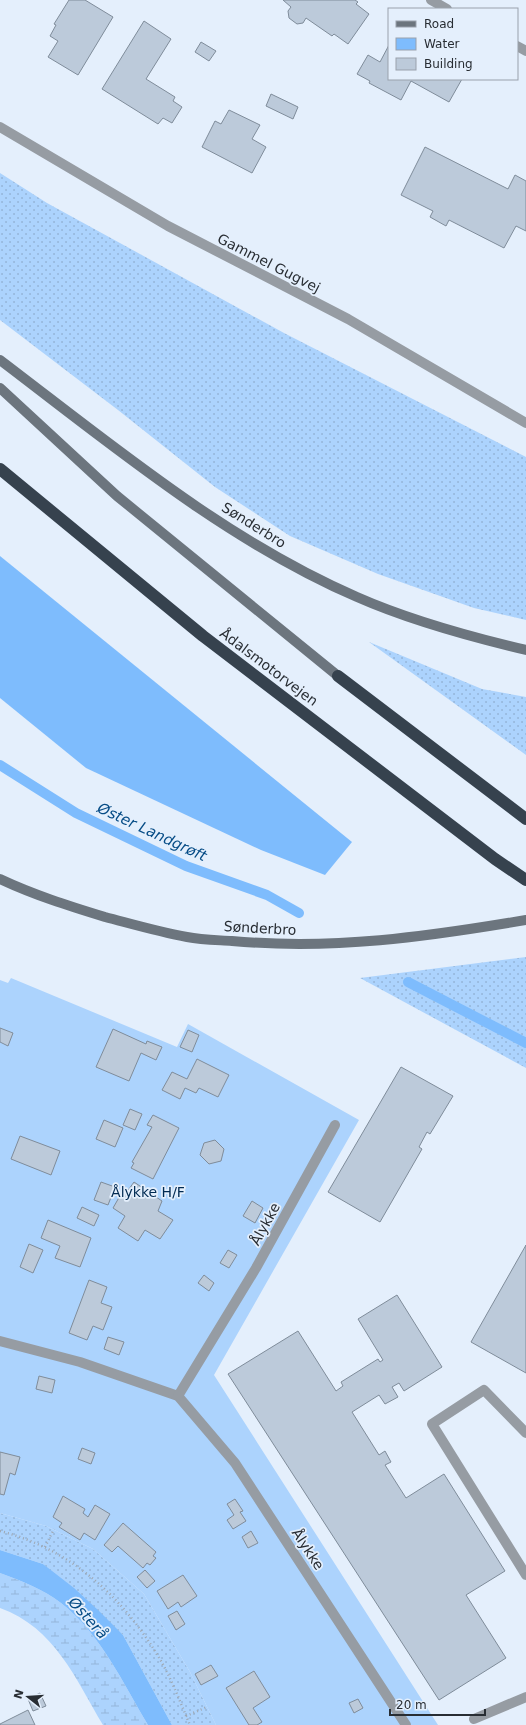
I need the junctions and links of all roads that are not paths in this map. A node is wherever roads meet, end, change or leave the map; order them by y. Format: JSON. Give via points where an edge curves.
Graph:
{"nodes":[{"id":1,"x":433,"y":0,"type":"edge"},
{"id":2,"x":445,"y":8,"type":"edge"},
{"id":3,"x":0,"y":127,"type":"edge"},
{"id":4,"x":0,"y":360,"type":"edge"},
{"id":5,"x":0,"y":388,"type":"edge"},
{"id":6,"x":526,"y":423,"type":"edge"},
{"id":7,"x":0,"y":469,"type":"edge"},
{"id":8,"x":526,"y":650,"type":"edge"},
{"id":9,"x":338,"y":676,"type":"joint"},
{"id":10,"x":526,"y":819,"type":"edge"},
{"id":11,"x":0,"y":879,"type":"edge"},
{"id":12,"x":526,"y":880,"type":"edge"},
{"id":13,"x":526,"y":920,"type":"edge"},
{"id":14,"x":335,"y":1125,"type":"dead end"},
{"id":15,"x":0,"y":1341,"type":"edge"},
{"id":16,"x":178,"y":1396,"type":"junction"},
{"id":17,"x":526,"y":1433,"type":"edge"},
{"id":18,"x":526,"y":1575,"type":"edge"},
{"id":19,"x":526,"y":1697,"type":"edge"},
{"id":20,"x":474,"y":1719,"type":"dead end"},
{"id":21,"x":406,"y":1725,"type":"edge"}],
"edges":[{"from":1,"to":2,"type":"street"},
{"from":3,"to":6,"type":"street","name":"Gammel Gugvej","via":[[168,226],[348,319]]},
{"from":4,"to":8,"type":"street","name":"Sønderbro","via":[[142,468],[238,533],[301,570],[358,598],[429,623]]},
{"from":5,"to":9,"type":"street","via":[[117,496]]},
{"from":7,"to":12,"type":"highway","name":"Ådalsmotorvejen","via":[[203,636]]},
{"from":9,"to":10,"type":"highway"},
{"from":11,"to":13,"type":"street","name":"Sønderbro","via":[[76,908],[133,925],[188,937],[245,942],[292,945],[360,943],[451,933]]},
{"from":14,"to":16,"type":"street","name":"Ålykke","via":[[256,1268]]},
{"from":15,"to":16,"type":"street","via":[[80,1362]]},
{"from":16,"to":21,"type":"street","name":"Ålykke","via":[[235,1463]]},
{"from":17,"to":18,"type":"street","via":[[484,1390],[432,1424]]},
{"from":19,"to":20,"type":"street"}]}
